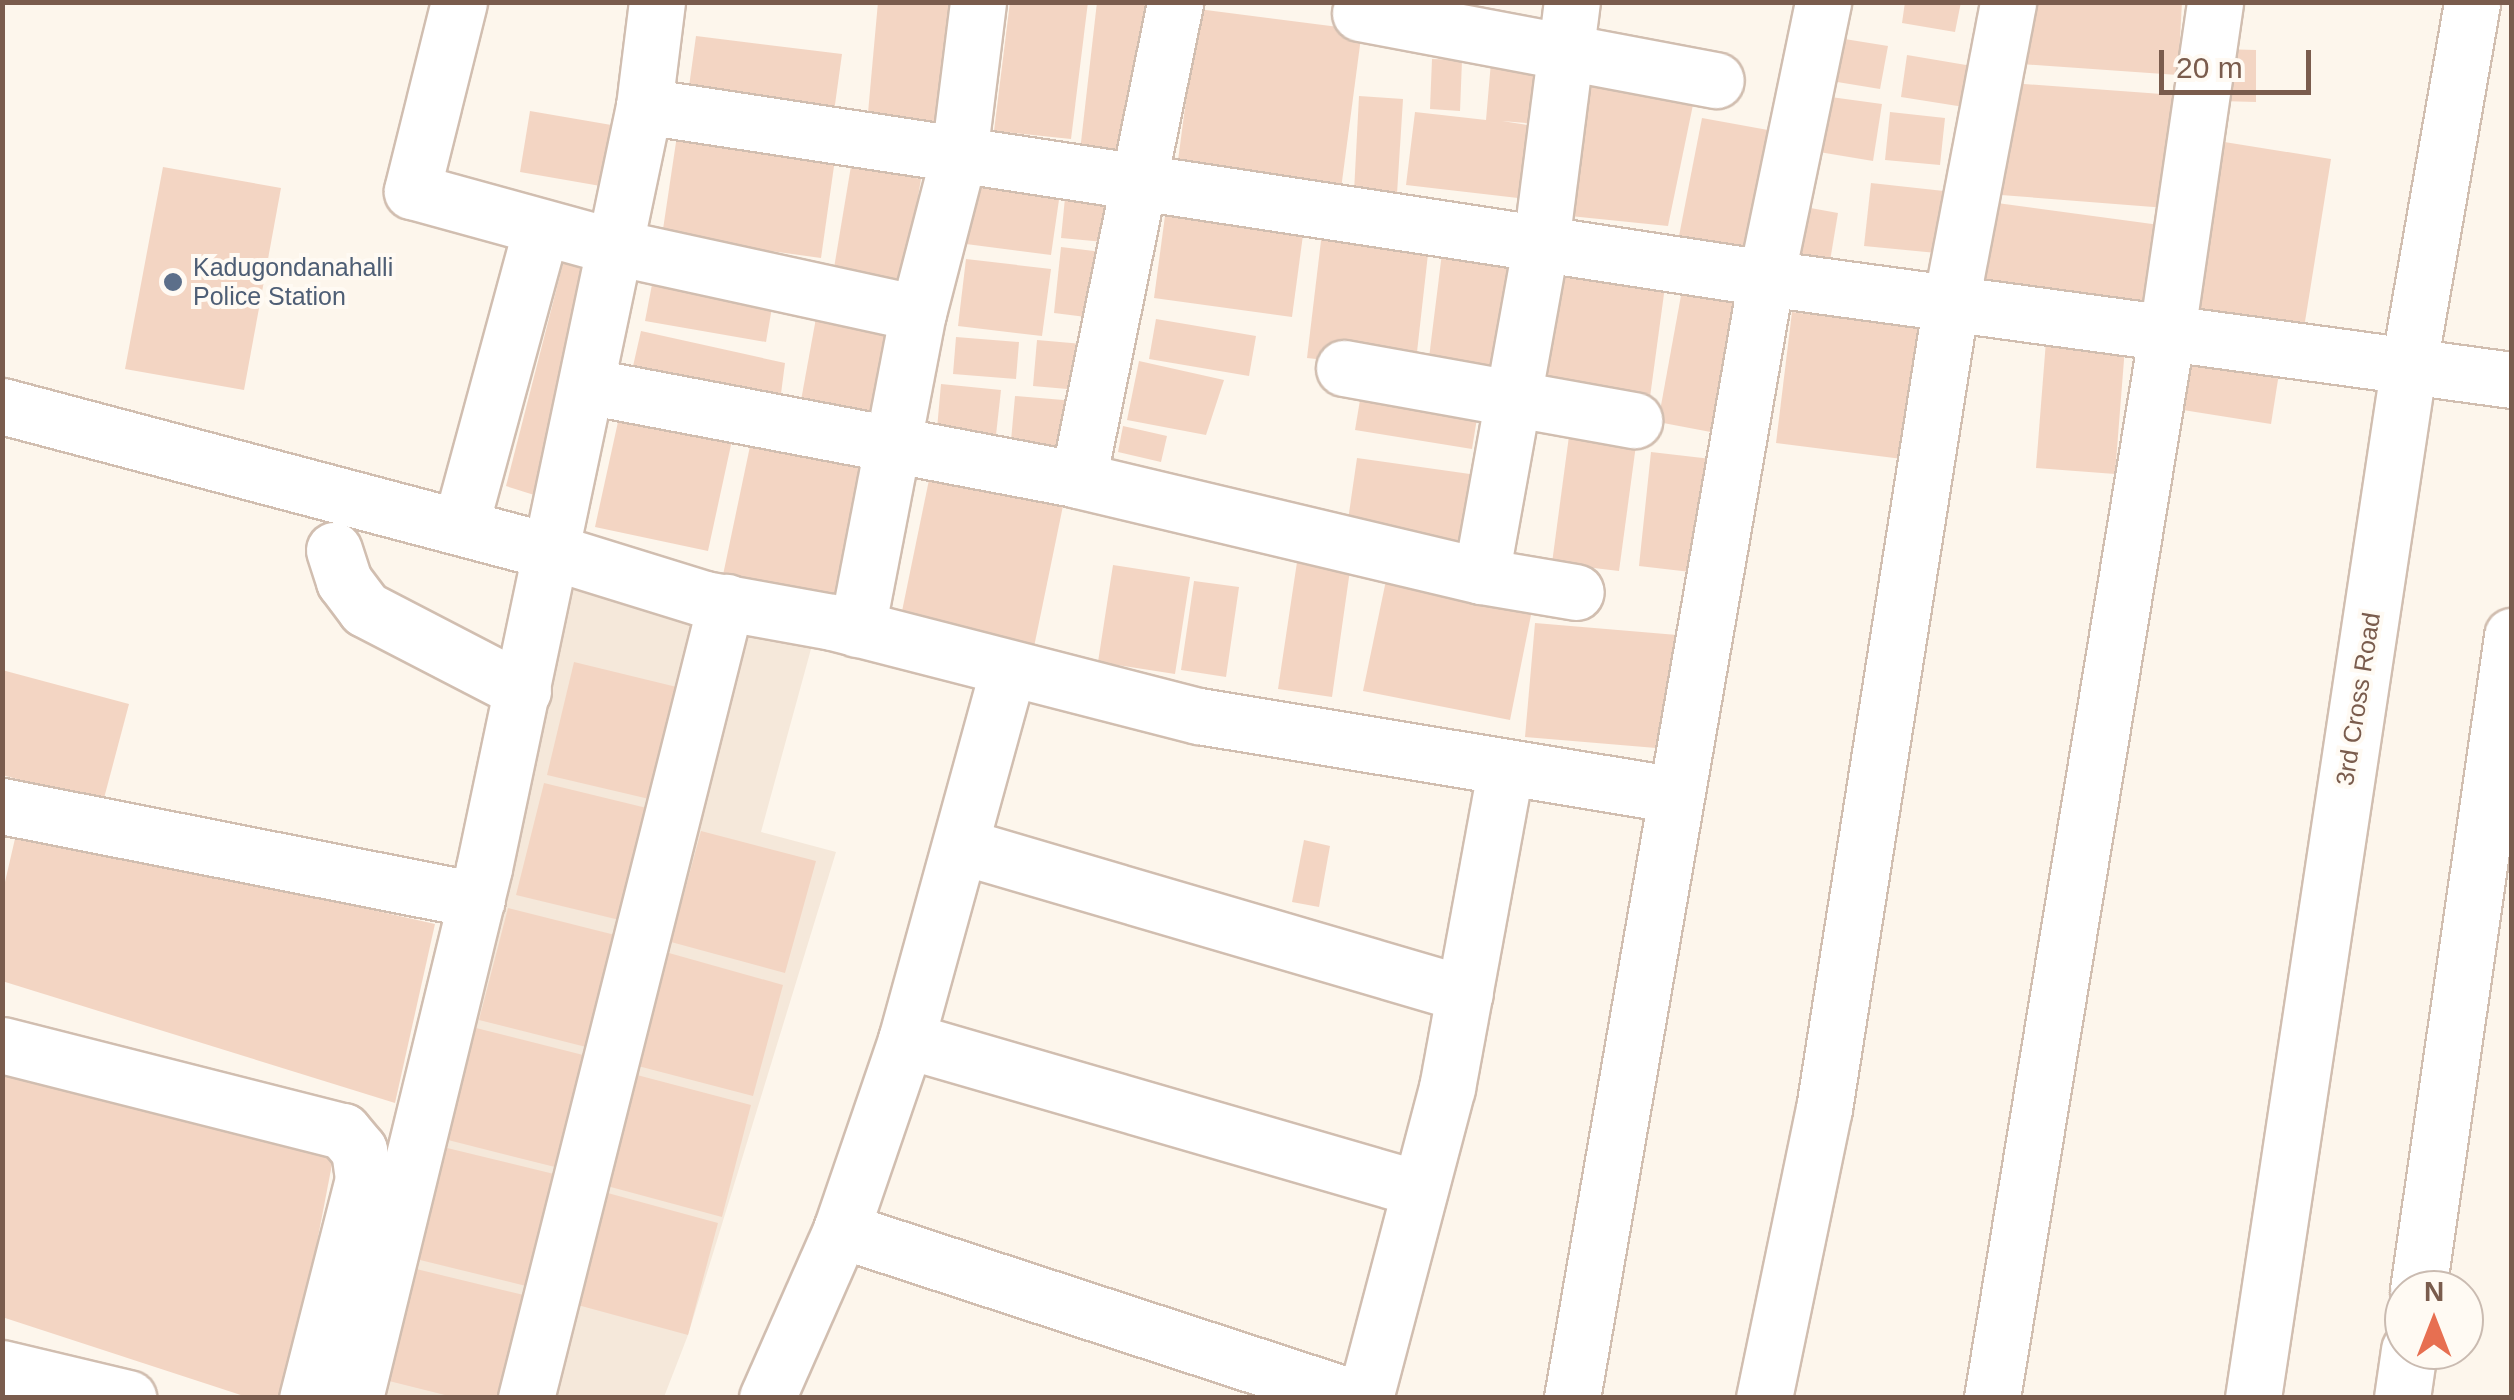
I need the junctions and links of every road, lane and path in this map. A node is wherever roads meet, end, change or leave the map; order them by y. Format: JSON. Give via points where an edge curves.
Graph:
{"nodes":[{"id":1,"x":459,"y":2,"type":"edge"},
{"id":2,"x":657,"y":2,"type":"edge"},
{"id":3,"x":978,"y":2,"type":"edge"},
{"id":4,"x":1175,"y":2,"type":"edge"},
{"id":5,"x":1823,"y":2,"type":"edge"},
{"id":6,"x":2008,"y":2,"type":"edge"},
{"id":7,"x":2214,"y":2,"type":"edge"},
{"id":8,"x":2472,"y":2,"type":"edge"},
{"id":9,"x":1360,"y":13,"type":"dead end"},
{"id":10,"x":1569,"y":28,"type":"edge"},
{"id":11,"x":1716,"y":80,"type":"dead end"},
{"id":12,"x":644,"y":106,"type":"junction"},
{"id":13,"x":959,"y":155,"type":"junction"},
{"id":14,"x":1137,"y":182,"type":"junction"},
{"id":15,"x":1541,"y":243,"type":"junction"},
{"id":16,"x":615,"y":248,"type":"junction"},
{"id":17,"x":535,"y":251,"type":"dead end"},
{"id":18,"x":1766,"y":278,"type":"junction"},
{"id":19,"x":1951,"y":302,"type":"junction"},
{"id":20,"x":918,"y":313,"type":"junction"},
{"id":21,"x":2167,"y":332,"type":"junction"},
{"id":22,"x":2409,"y":364,"type":"junction"},
{"id":23,"x":1344,"y":368,"type":"dead end"},
{"id":24,"x":2512,"y":380,"type":"edge"},
{"id":25,"x":587,"y":386,"type":"junction"},
{"id":26,"x":1512,"y":397,"type":"junction"},
{"id":27,"x":2,"y":406,"type":"edge"},
{"id":28,"x":1634,"y":420,"type":"dead end"},
{"id":29,"x":894,"y":446,"type":"junction"},
{"id":30,"x":1078,"y":480,"type":"junction"},
{"id":31,"x":460,"y":528,"type":"junction"},
{"id":32,"x":334,"y":550,"type":"dead end"},
{"id":33,"x":553,"y":552,"type":"junction"},
{"id":34,"x":1481,"y":576,"type":"junction"},
{"id":35,"x":1576,"y":592,"type":"dead end"},
{"id":36,"x":726,"y":602,"type":"junction"},
{"id":37,"x":857,"y":629,"type":"junction"},
{"id":38,"x":2512,"y":636,"type":"edge"},
{"id":39,"x":1008,"y":670,"type":"junction"},
{"id":40,"x":523,"y":691,"type":"junction"},
{"id":41,"x":1506,"y":767,"type":"junction"},
{"id":42,"x":1674,"y":795,"type":"junction"},
{"id":43,"x":2,"y":806,"type":"edge"},
{"id":44,"x":960,"y":846,"type":"junction"},
{"id":45,"x":477,"y":900,"type":"junction"},
{"id":46,"x":1465,"y":994,"type":"junction"},
{"id":47,"x":906,"y":1040,"type":"junction"},
{"id":48,"x":2,"y":1046,"type":"edge"},
{"id":49,"x":1420,"y":1189,"type":"junction"},
{"id":50,"x":842,"y":1230,"type":"junction"},
{"id":51,"x":2421,"y":1270,"type":"edge"},
{"id":52,"x":2,"y":1368,"type":"edge"},
{"id":53,"x":2406,"y":1370,"type":"edge"},
{"id":54,"x":128,"y":1398,"type":"edge"},
{"id":55,"x":307,"y":1398,"type":"edge"},
{"id":56,"x":355,"y":1398,"type":"edge"},
{"id":57,"x":526,"y":1398,"type":"edge"},
{"id":58,"x":766,"y":1398,"type":"edge"},
{"id":59,"x":1356,"y":1398,"type":"edge"},
{"id":60,"x":1365,"y":1398,"type":"edge"},
{"id":61,"x":1572,"y":1398,"type":"edge"},
{"id":62,"x":1764,"y":1398,"type":"edge"},
{"id":63,"x":1992,"y":1398,"type":"edge"},
{"id":64,"x":2253,"y":1398,"type":"edge"},
{"id":65,"x":2402,"y":1398,"type":"edge"}],
"edges":[{"from":1,"to":16,"type":"street","via":[[412,191]]},
{"from":2,"to":12,"type":"street"},
{"from":3,"to":13,"type":"street"},
{"from":4,"to":14,"type":"street"},
{"from":5,"to":18,"type":"street"},
{"from":6,"to":19,"type":"street"},
{"from":7,"to":21,"type":"street"},
{"from":8,"to":22,"type":"street","name":"3rd Cross Road"},
{"from":9,"to":10,"type":"street"},
{"from":10,"to":11,"type":"street"},
{"from":10,"to":15,"type":"street"},
{"from":12,"to":13,"type":"street"},
{"from":12,"to":16,"type":"street"},
{"from":13,"to":14,"type":"street"},
{"from":13,"to":20,"type":"street"},
{"from":14,"to":15,"type":"street"},
{"from":14,"to":30,"type":"street"},
{"from":15,"to":18,"type":"street"},
{"from":15,"to":26,"type":"street"},
{"from":16,"to":20,"type":"street"},
{"from":16,"to":25,"type":"street"},
{"from":17,"to":31,"type":"street"},
{"from":18,"to":19,"type":"street"},
{"from":18,"to":42,"type":"street"},
{"from":19,"to":21,"type":"street"},
{"from":19,"to":62,"type":"street","via":[[1824,1108]]},
{"from":20,"to":29,"type":"street"},
{"from":21,"to":22,"type":"street"},
{"from":21,"to":63,"type":"street"},
{"from":22,"to":24,"type":"street"},
{"from":22,"to":64,"type":"street","name":"3rd Cross Road"},
{"from":23,"to":26,"type":"street"},
{"from":25,"to":29,"type":"street"},
{"from":25,"to":33,"type":"street"},
{"from":26,"to":28,"type":"street"},
{"from":26,"to":34,"type":"street"},
{"from":27,"to":31,"type":"street"},
{"from":29,"to":30,"type":"street"},
{"from":29,"to":37,"type":"street"},
{"from":30,"to":34,"type":"street"},
{"from":31,"to":33,"type":"street"},
{"from":32,"to":40,"type":"street","via":[[344,582],[365,609]]},
{"from":33,"to":36,"type":"street"},
{"from":33,"to":40,"type":"street"},
{"from":34,"to":35,"type":"street"},
{"from":36,"to":37,"type":"street"},
{"from":36,"to":57,"type":"street"},
{"from":37,"to":39,"type":"street"},
{"from":38,"to":51,"type":"street"},
{"from":39,"to":41,"type":"street","via":[[1200,716]]},
{"from":39,"to":44,"type":"street"},
{"from":40,"to":45,"type":"street"},
{"from":41,"to":42,"type":"street"},
{"from":41,"to":46,"type":"street"},
{"from":42,"to":61,"type":"street"},
{"from":43,"to":45,"type":"street"},
{"from":44,"to":46,"type":"street"},
{"from":44,"to":47,"type":"street"},
{"from":45,"to":56,"type":"street"},
{"from":46,"to":49,"type":"street"},
{"from":47,"to":49,"type":"street"},
{"from":47,"to":50,"type":"street"},
{"from":48,"to":55,"type":"street","via":[[343,1131],[359,1150],[364,1179]]},
{"from":49,"to":60,"type":"street"},
{"from":50,"to":58,"type":"street"},
{"from":50,"to":59,"type":"street"},
{"from":52,"to":54,"type":"street"},
{"from":53,"to":65,"type":"street"}]}
